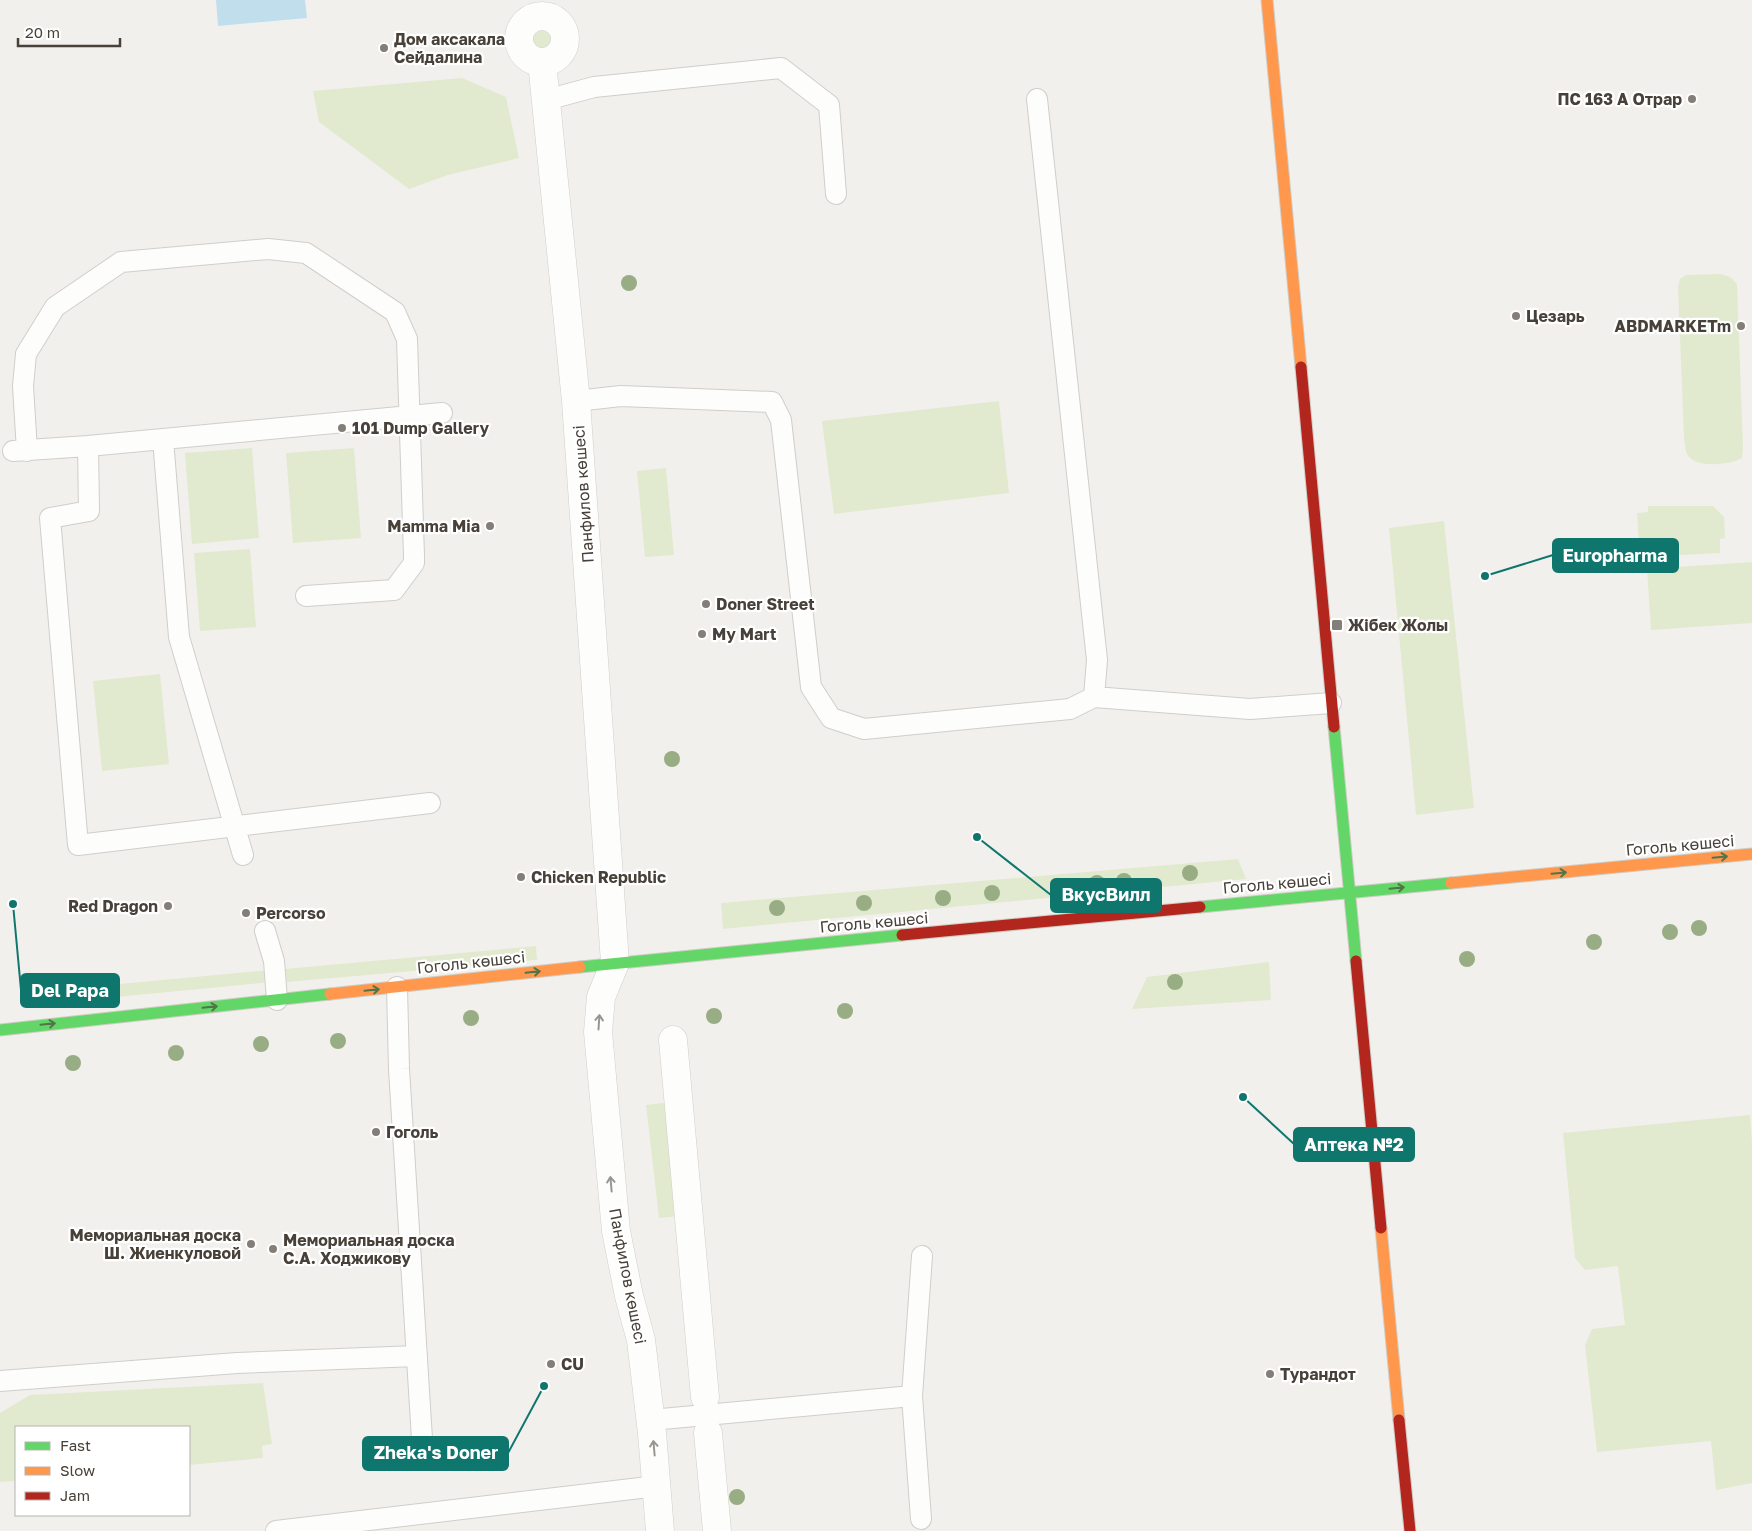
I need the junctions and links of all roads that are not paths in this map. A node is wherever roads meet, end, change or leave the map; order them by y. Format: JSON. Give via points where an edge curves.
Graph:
{"nodes":[{"id":1,"x":1267,"y":0,"type":"edge"},
{"id":2,"x":542,"y":62,"type":"dead end"},
{"id":3,"x":1037,"y":99,"type":"dead end"},
{"id":4,"x":546,"y":100,"type":"junction"},
{"id":5,"x":836,"y":194,"type":"dead end"},
{"id":6,"x":576,"y":402,"type":"junction"},
{"id":7,"x":442,"y":413,"type":"dead end"},
{"id":8,"x":410,"y":416,"type":"junction"},
{"id":9,"x":163,"y":439,"type":"junction"},
{"id":10,"x":88,"y":446,"type":"junction"},
{"id":11,"x":306,"y":596,"type":"dead end"},
{"id":12,"x":1094,"y":696,"type":"junction"},
{"id":13,"x":1331,"y":703,"type":"junction"},
{"id":14,"x":430,"y":803,"type":"dead end"},
{"id":15,"x":235,"y":827,"type":"junction"},
{"id":16,"x":1752,"y":854,"type":"edge"},
{"id":17,"x":243,"y":855,"type":"dead end"},
{"id":18,"x":1348,"y":893,"type":"junction"},
{"id":19,"x":265,"y":930,"type":"dead end"},
{"id":20,"x":615,"y":963,"type":"junction"},
{"id":21,"x":397,"y":987,"type":"junction"},
{"id":22,"x":277,"y":1000,"type":"junction"},
{"id":23,"x":0,"y":1030,"type":"edge"},
{"id":24,"x":673,"y":1040,"type":"dead end"},
{"id":25,"x":922,"y":1256,"type":"dead end"},
{"id":26,"x":418,"y":1356,"type":"junction"},
{"id":27,"x":0,"y":1381,"type":"edge"},
{"id":28,"x":912,"y":1396,"type":"junction"},
{"id":29,"x":705,"y":1397,"type":"dead end"},
{"id":30,"x":651,"y":1420,"type":"junction"},
{"id":31,"x":708,"y":1433,"type":"dead end"},
{"id":32,"x":422,"y":1439,"type":"dead end"},
{"id":33,"x":657,"y":1486,"type":"junction"},
{"id":34,"x":921,"y":1519,"type":"dead end"},
{"id":35,"x":276,"y":1531,"type":"edge"},
{"id":36,"x":660,"y":1531,"type":"edge"},
{"id":37,"x":717,"y":1531,"type":"edge"},
{"id":38,"x":1410,"y":1531,"type":"edge"}],
"edges":[{"from":1,"to":13,"type":"main road"},
{"from":2,"to":4,"type":"street","name":"Панфилов көшесі"},
{"from":3,"to":12,"type":"lane","via":[[1097,660]]},
{"from":4,"to":5,"type":"lane","via":[[594,87],[781,68],[829,105]]},
{"from":4,"to":6,"type":"street","name":"Панфилов көшесі"},
{"from":6,"to":12,"type":"lane","via":[[621,396],[772,402],[781,420],[811,687],[831,718],[864,729],[1070,709]]},
{"from":6,"to":20,"type":"street","name":"Панфилов көшесі"},
{"from":7,"to":8,"type":"lane"},
{"from":8,"to":9,"type":"lane"},
{"from":8,"to":10,"type":"lane","via":[[408,339],[395,312],[306,252],[268,249],[131,261],[121,262],[55,307],[26,354],[20,451]]},
{"from":8,"to":11,"type":"lane","via":[[414,563],[394,590]]},
{"from":9,"to":10,"type":"lane"},
{"from":9,"to":15,"type":"lane","via":[[179,637]]},
{"from":10,"to":15,"type":"lane","via":[[89,511],[50,518],[78,845]]},
{"from":12,"to":13,"type":"lane","via":[[1250,709]]},
{"from":13,"to":18,"type":"main road"},
{"from":14,"to":15,"type":"lane"},
{"from":15,"to":17,"type":"lane"},
{"from":18,"to":16,"type":"main road","name":"Гоголь көшесі","one_way":true},
{"from":18,"to":20,"type":"main road","name":"Гоголь көшесі"},
{"from":18,"to":38,"type":"main road"},
{"from":19,"to":22,"type":"lane","via":[[274,961]]},
{"from":21,"to":20,"type":"main road","name":"Гоголь көшесі","one_way":true},
{"from":30,"to":20,"type":"street","name":"Панфилов көшесі","one_way":true,"via":[[642,1340],[628,1296],[616,1231],[598,1032],[601,997]]},
{"from":22,"to":21,"type":"main road","name":"Гоголь көшесі","one_way":true},
{"from":21,"to":26,"type":"lane"},
{"from":23,"to":22,"type":"main road","name":"Гоголь көшесі","one_way":true},
{"from":24,"to":29,"type":"street"},
{"from":25,"to":28,"type":"lane"},
{"from":26,"to":27,"type":"lane","via":[[237,1362]]},
{"from":26,"to":32,"type":"lane"},
{"from":28,"to":30,"type":"lane"},
{"from":28,"to":34,"type":"lane"},
{"from":33,"to":30,"type":"street","name":"Панфилов көшесі","one_way":true},
{"from":31,"to":37,"type":"street"},
{"from":33,"to":35,"type":"lane"},
{"from":33,"to":36,"type":"street","name":"Панфилов көшесі"}]}
